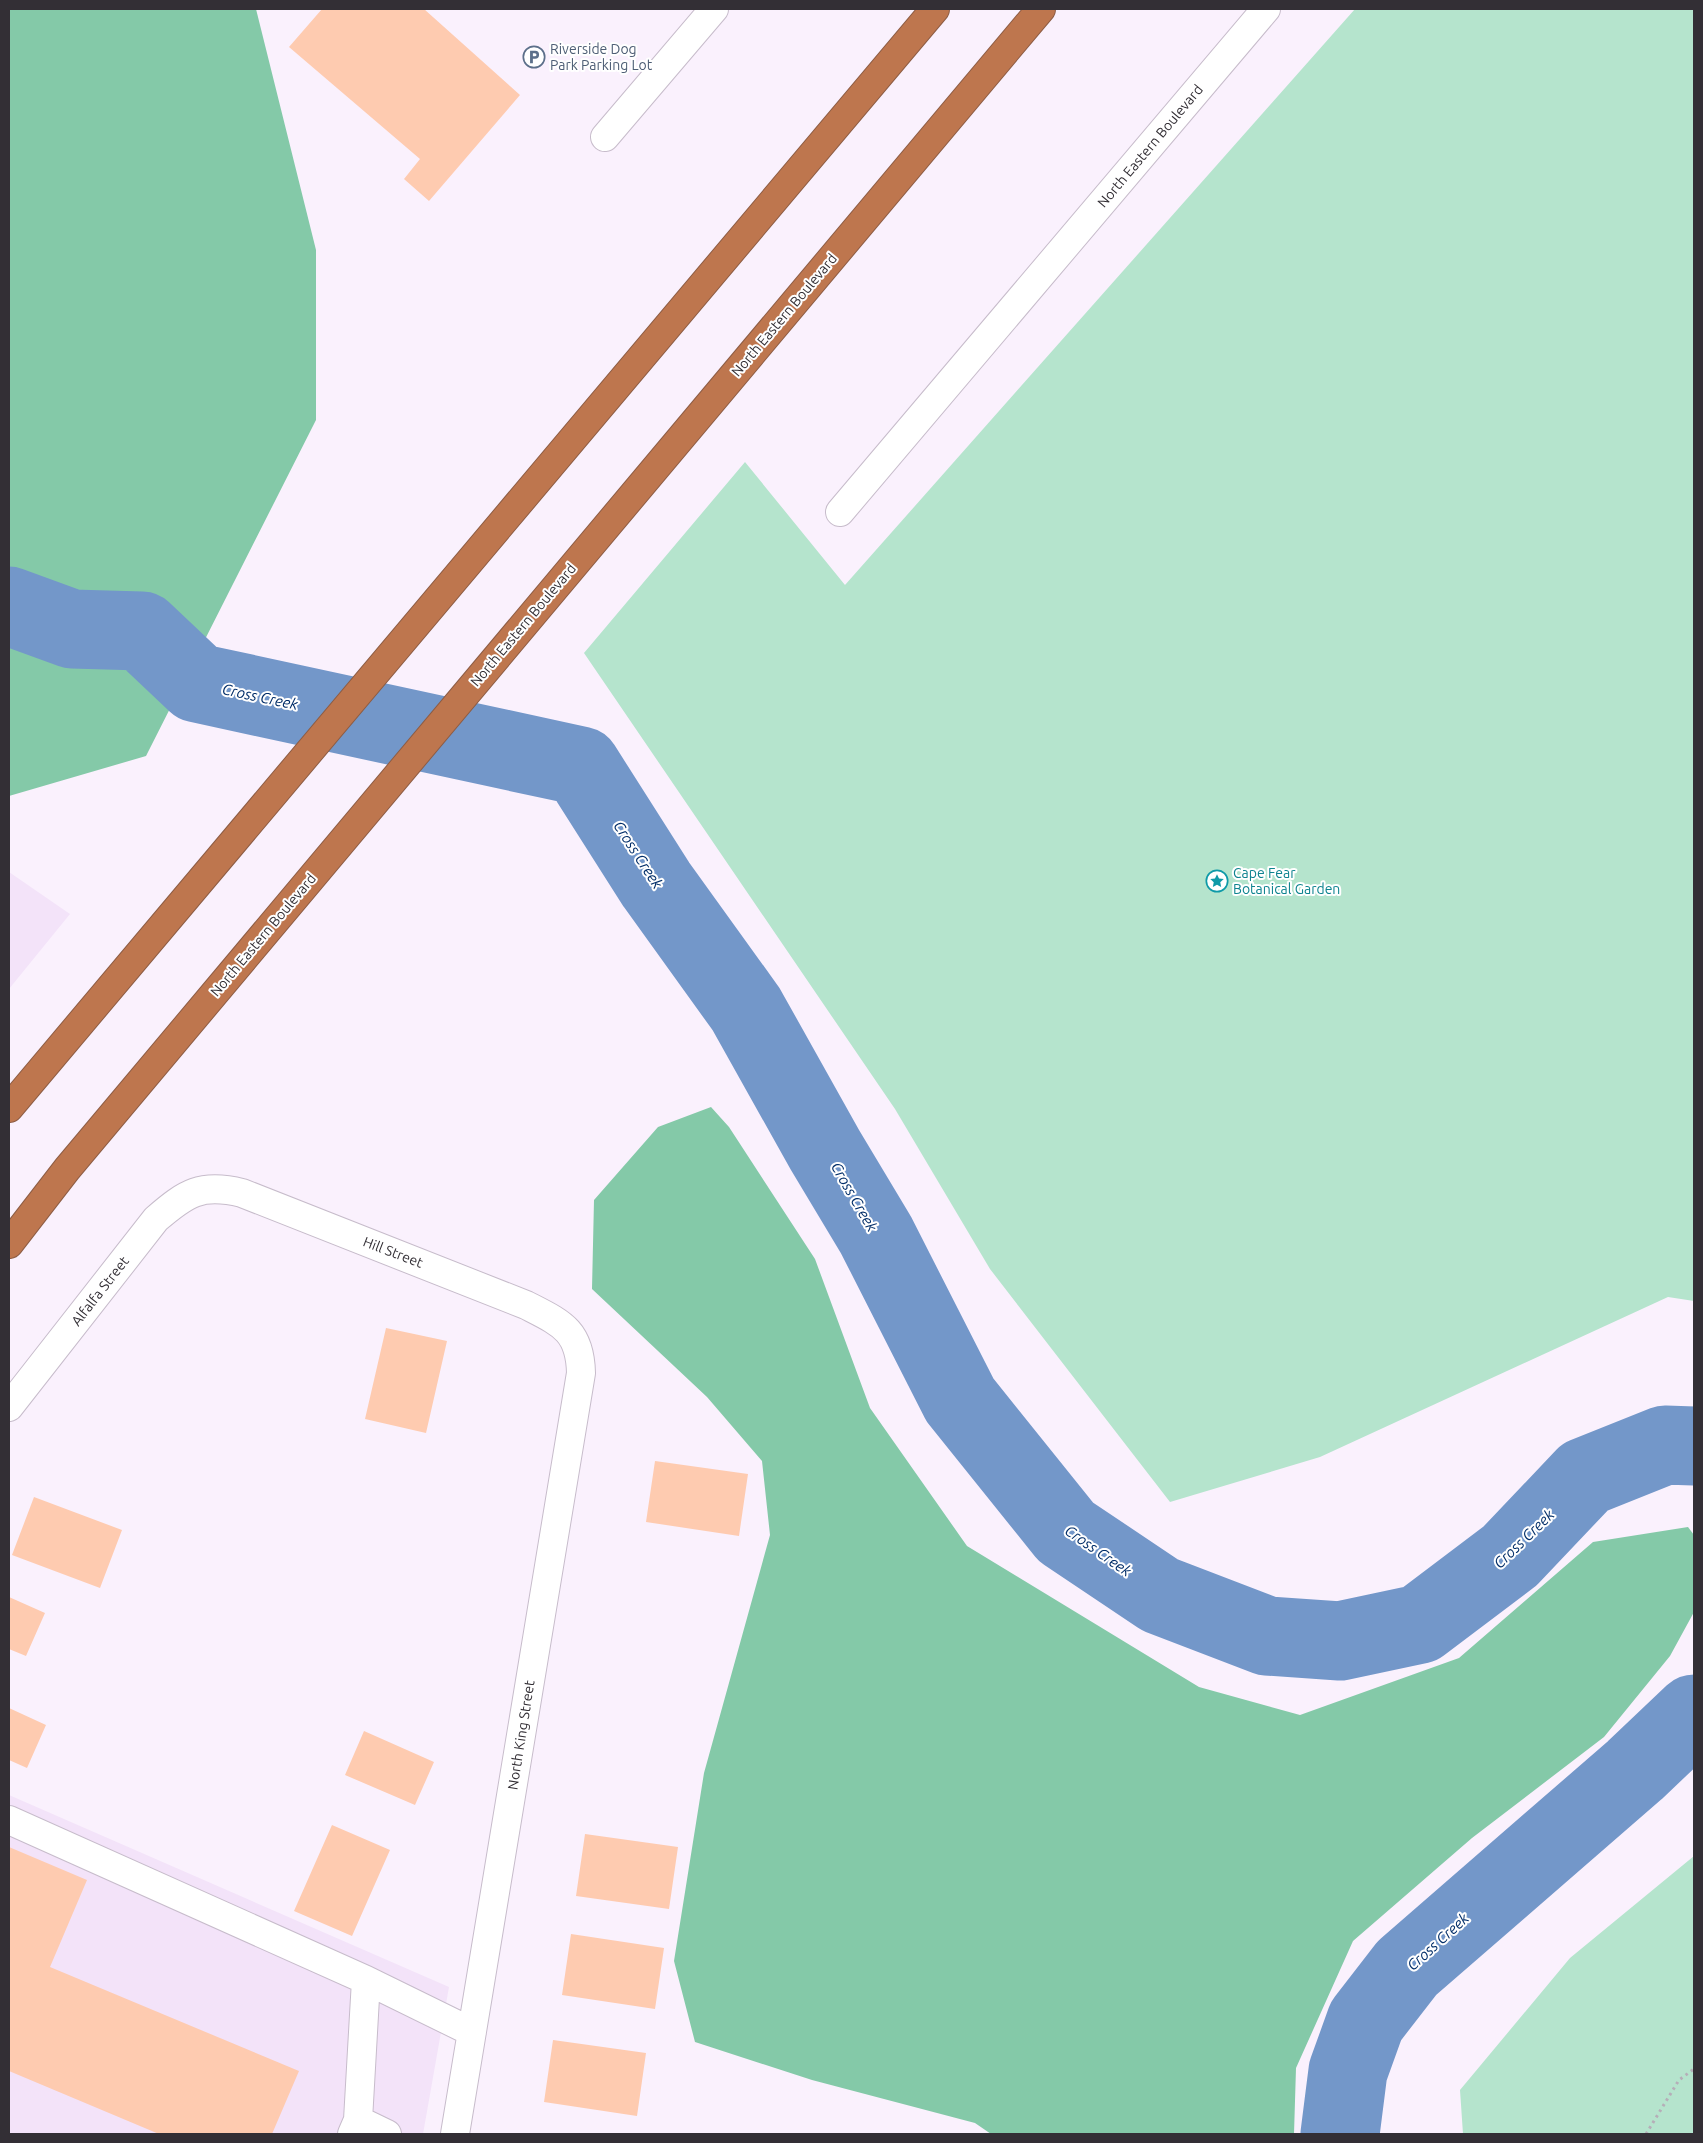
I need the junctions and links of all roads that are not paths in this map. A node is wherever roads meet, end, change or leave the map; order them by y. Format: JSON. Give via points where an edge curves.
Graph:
{"nodes":[{"id":1,"x":714,"y":9,"type":"edge"},
{"id":2,"x":935,"y":9,"type":"edge"},
{"id":3,"x":1041,"y":9,"type":"edge"},
{"id":4,"x":1266,"y":9,"type":"edge"},
{"id":5,"x":606,"y":137,"type":"dead end"},
{"id":6,"x":840,"y":512,"type":"dead end"},
{"id":7,"x":9,"y":1108,"type":"edge"},
{"id":8,"x":203,"y":1189,"type":"joint"},
{"id":9,"x":9,"y":1244,"type":"edge"},
{"id":10,"x":574,"y":1336,"type":"joint"},
{"id":11,"x":9,"y":1407,"type":"edge"},
{"id":12,"x":9,"y":1820,"type":"edge"},
{"id":13,"x":366,"y":1980,"type":"junction"},
{"id":14,"x":472,"y":2032,"type":"junction"},
{"id":15,"x":355,"y":2127,"type":"edge"},
{"id":16,"x":387,"y":2134,"type":"edge"},
{"id":17,"x":455,"y":2134,"type":"edge"}],
"edges":[{"from":1,"to":5,"type":"street"},
{"from":2,"to":7,"type":"highway"},
{"from":3,"to":9,"type":"highway","name":"North Eastern Boulevard","via":[[224,981],[67,1169]]},
{"from":4,"to":6,"type":"street","name":"North Eastern Boulevard"},
{"from":8,"to":10,"type":"street","name":"Hill Street","via":[[221,1188],[242,1193],[526,1305],[554,1319]]},
{"from":8,"to":11,"type":"street","name":"Alfalfa Street","via":[[181,1198],[156,1219]]},
{"from":10,"to":14,"type":"street","name":"North King Street","via":[[580,1354],[581,1373]]},
{"from":12,"to":13,"type":"street"},
{"from":13,"to":14,"type":"street"},
{"from":13,"to":15,"type":"street"},
{"from":14,"to":17,"type":"street","name":"North King Street"},
{"from":15,"to":16,"type":"street"}]}
